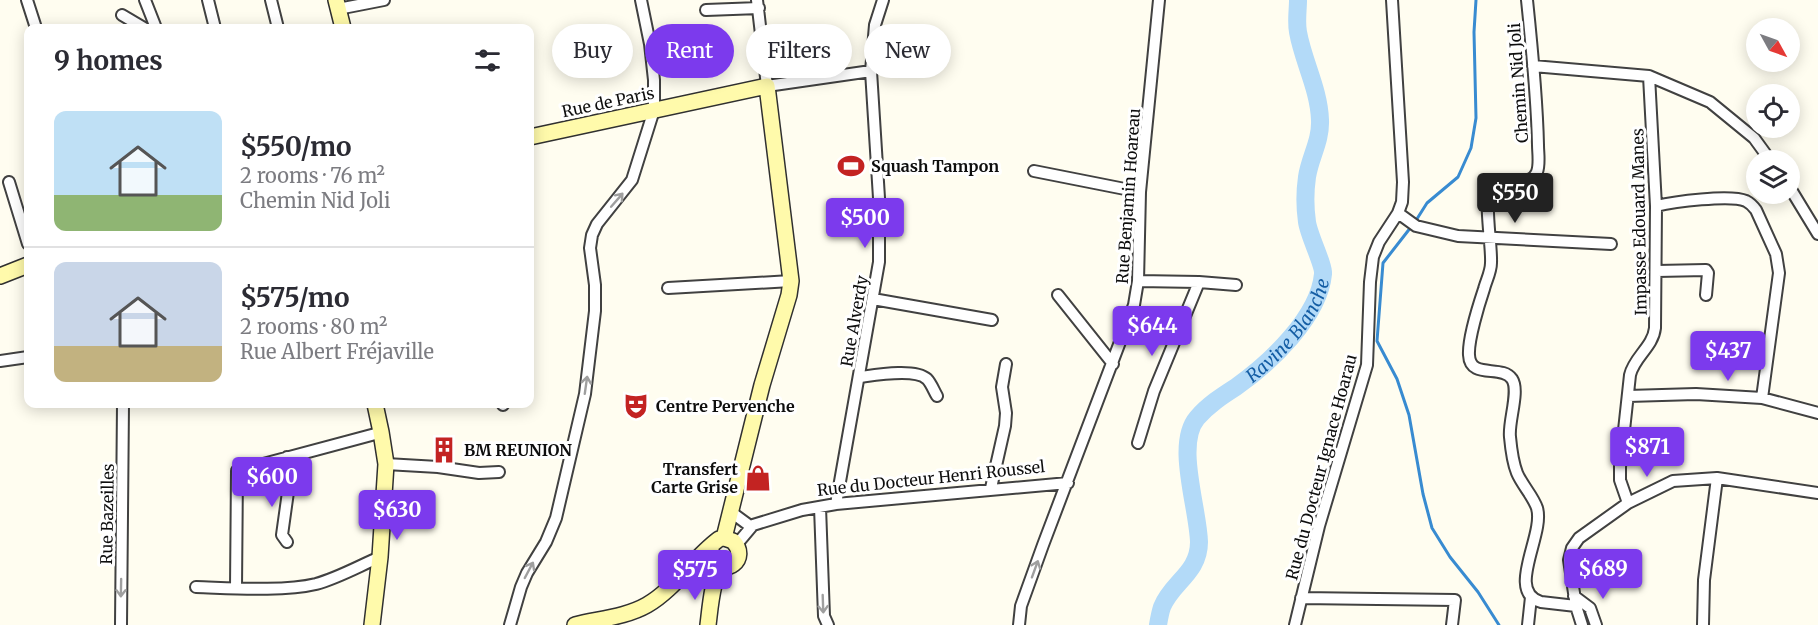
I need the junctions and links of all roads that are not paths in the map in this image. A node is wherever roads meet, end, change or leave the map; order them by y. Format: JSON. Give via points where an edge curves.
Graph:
{"nodes":[{"id":1,"x":27,"y":0,"type":"edge"},
{"id":2,"x":145,"y":0,"type":"edge"},
{"id":3,"x":208,"y":0,"type":"edge"},
{"id":4,"x":271,"y":0,"type":"edge"},
{"id":5,"x":384,"y":0,"type":"edge"},
{"id":6,"x":641,"y":0,"type":"edge"},
{"id":7,"x":883,"y":0,"type":"edge"},
{"id":8,"x":1159,"y":0,"type":"edge"},
{"id":9,"x":1392,"y":0,"type":"edge"},
{"id":10,"x":1527,"y":0,"type":"edge"},
{"id":11,"x":758,"y":4,"type":"edge"},
{"id":12,"x":337,"y":5,"type":"edge"},
{"id":13,"x":706,"y":10,"type":"dead end"},
{"id":14,"x":122,"y":15,"type":"dead end"},
{"id":15,"x":35,"y":24,"type":"edge"},
{"id":16,"x":137,"y":24,"type":"edge"},
{"id":17,"x":154,"y":24,"type":"edge"},
{"id":18,"x":214,"y":24,"type":"edge"},
{"id":19,"x":277,"y":24,"type":"edge"},
{"id":20,"x":342,"y":24,"type":"edge"},
{"id":21,"x":875,"y":24,"type":"edge"},
{"id":22,"x":1533,"y":66,"type":"junction"},
{"id":23,"x":864,"y":72,"type":"edge"},
{"id":24,"x":1650,"y":76,"type":"junction"},
{"id":25,"x":871,"y":78,"type":"edge"},
{"id":26,"x":766,"y":86,"type":"junction"},
{"id":27,"x":654,"y":110,"type":"junction"},
{"id":28,"x":534,"y":136,"type":"edge"},
{"id":29,"x":1763,"y":150,"type":"edge"},
{"id":30,"x":1034,"y":171,"type":"dead end"},
{"id":31,"x":9,"y":183,"type":"dead end"},
{"id":32,"x":1140,"y":192,"type":"junction"},
{"id":33,"x":1800,"y":204,"type":"edge"},
{"id":34,"x":1656,"y":206,"type":"junction"},
{"id":35,"x":1403,"y":215,"type":"junction"},
{"id":36,"x":24,"y":231,"type":"edge"},
{"id":37,"x":1818,"y":234,"type":"edge"},
{"id":38,"x":1490,"y":236,"type":"junction"},
{"id":39,"x":1611,"y":244,"type":"dead end"},
{"id":40,"x":24,"y":267,"type":"edge"},
{"id":41,"x":1657,"y":271,"type":"junction"},
{"id":42,"x":0,"y":276,"type":"edge"},
{"id":43,"x":791,"y":281,"type":"junction"},
{"id":44,"x":1138,"y":281,"type":"junction"},
{"id":45,"x":1199,"y":282,"type":"junction"},
{"id":46,"x":1236,"y":285,"type":"dead end"},
{"id":47,"x":668,"y":288,"type":"dead end"},
{"id":48,"x":1058,"y":295,"type":"dead end"},
{"id":49,"x":1706,"y":295,"type":"dead end"},
{"id":50,"x":873,"y":298,"type":"junction"},
{"id":51,"x":992,"y":320,"type":"dead end"},
{"id":52,"x":24,"y":358,"type":"edge"},
{"id":53,"x":0,"y":361,"type":"edge"},
{"id":54,"x":1006,"y":364,"type":"dead end"},
{"id":55,"x":1113,"y":364,"type":"junction"},
{"id":56,"x":860,"y":377,"type":"junction"},
{"id":57,"x":937,"y":396,"type":"dead end"},
{"id":58,"x":1628,"y":396,"type":"junction"},
{"id":59,"x":1762,"y":398,"type":"junction"},
{"id":60,"x":123,"y":408,"type":"edge"},
{"id":61,"x":374,"y":408,"type":"edge"},
{"id":62,"x":1818,"y":413,"type":"edge"},
{"id":63,"x":380,"y":432,"type":"junction"},
{"id":64,"x":1138,"y":443,"type":"dead end"},
{"id":65,"x":287,"y":457,"type":"junction"},
{"id":66,"x":385,"y":460,"type":"junction"},
{"id":67,"x":499,"y":472,"type":"dead end"},
{"id":68,"x":1716,"y":478,"type":"junction"},
{"id":69,"x":1068,"y":483,"type":"junction"},
{"id":70,"x":992,"y":488,"type":"junction"},
{"id":71,"x":1818,"y":493,"type":"edge"},
{"id":72,"x":1628,"y":503,"type":"junction"},
{"id":73,"x":836,"y":504,"type":"junction"},
{"id":74,"x":820,"y":507,"type":"junction"},
{"id":75,"x":731,"y":512,"type":"junction"},
{"id":76,"x":749,"y":525,"type":"junction"},
{"id":77,"x":287,"y":542,"type":"dead end"},
{"id":78,"x":720,"y":550,"type":"junction"},
{"id":79,"x":380,"y":558,"type":"junction"},
{"id":80,"x":196,"y":587,"type":"dead end"},
{"id":81,"x":236,"y":588,"type":"junction"},
{"id":82,"x":1531,"y":597,"type":"junction"},
{"id":83,"x":1301,"y":598,"type":"junction"},
{"id":84,"x":1575,"y":601,"type":"junction"},
{"id":85,"x":121,"y":625,"type":"edge"},
{"id":86,"x":372,"y":625,"type":"edge"},
{"id":87,"x":510,"y":625,"type":"edge"},
{"id":88,"x":575,"y":625,"type":"edge"},
{"id":89,"x":708,"y":625,"type":"edge"},
{"id":90,"x":828,"y":625,"type":"edge"},
{"id":91,"x":1019,"y":625,"type":"edge"},
{"id":92,"x":1294,"y":625,"type":"edge"},
{"id":93,"x":1452,"y":625,"type":"edge"},
{"id":94,"x":1528,"y":625,"type":"edge"},
{"id":95,"x":1582,"y":625,"type":"edge"},
{"id":96,"x":1596,"y":625,"type":"edge"},
{"id":97,"x":1703,"y":625,"type":"edge"}],
"edges":[{"from":1,"to":15,"type":"street"},
{"from":2,"to":17,"type":"street"},
{"from":3,"to":18,"type":"street"},
{"from":4,"to":19,"type":"street"},
{"from":5,"to":12,"type":"street"},
{"from":6,"to":27,"type":"street","via":[[650,44]]},
{"from":7,"to":21,"type":"street","name":"Rue Alverdy"},
{"from":8,"to":32,"type":"street","name":"Rue Benjamin Hoareau"},
{"from":9,"to":35,"type":"street","name":"Rue du Docteur Ignace Hoarau"},
{"from":10,"to":22,"type":"street","name":"Chemin Nid Joli"},
{"from":11,"to":13,"type":"street"},
{"from":11,"to":26,"type":"street"},
{"from":12,"to":20,"type":"street"},
{"from":14,"to":16,"type":"street"},
{"from":22,"to":24,"type":"street"},
{"from":22,"to":38,"type":"street","name":"Chemin Nid Joli","via":[[1537,172],[1527,181],[1504,180],[1493,186],[1488,197]]},
{"from":23,"to":26,"type":"street","name":"Rue de Paris"},
{"from":24,"to":29,"type":"street","via":[[1710,102]]},
{"from":24,"to":34,"type":"street","name":"Impasse Edouard Manes"},
{"from":25,"to":50,"type":"street","name":"Rue Alverdy","via":[[879,198],[879,262]]},
{"from":26,"to":27,"type":"street","name":"Rue de Paris"},
{"from":26,"to":43,"type":"street"},
{"from":27,"to":28,"type":"street","name":"Rue de Paris"},
{"from":87,"to":27,"type":"street","one_way":true,"via":[[527,573],[554,524],[585,394],[595,310],[592,235],[632,180]]},
{"from":30,"to":32,"type":"street"},
{"from":31,"to":36,"type":"street"},
{"from":32,"to":44,"type":"street","name":"Rue Benjamin Hoareau"},
{"from":33,"to":37,"type":"street"},
{"from":34,"to":41,"type":"street","name":"Impasse Edouard Manes"},
{"from":34,"to":59,"type":"street","via":[[1678,201],[1737,199],[1756,210],[1776,254],[1779,273]]},
{"from":35,"to":38,"type":"street","via":[[1416,226],[1458,236]]},
{"from":35,"to":83,"type":"street","name":"Rue du Docteur Ignace Hoarau","via":[[1376,249],[1370,282],[1367,365]]},
{"from":38,"to":39,"type":"street"},
{"from":38,"to":82,"type":"street","name":"Chemin Nid Joli","via":[[1491,266],[1469,356],[1474,367],[1509,375],[1514,384],[1509,436],[1516,471],[1538,509],[1535,543],[1524,582]]},
{"from":40,"to":42,"type":"street"},
{"from":41,"to":49,"type":"street","via":[[1707,270]]},
{"from":41,"to":58,"type":"street","name":"Impasse Edouard Manes","via":[[1654,336],[1631,370]]},
{"from":43,"to":47,"type":"street"},
{"from":43,"to":75,"type":"street"},
{"from":44,"to":45,"type":"street"},
{"from":44,"to":55,"type":"street","name":"Rue Benjamin Hoareau"},
{"from":45,"to":46,"type":"street"},
{"from":45,"to":64,"type":"street","via":[[1154,391]]},
{"from":48,"to":55,"type":"street"},
{"from":50,"to":51,"type":"street"},
{"from":50,"to":56,"type":"street","name":"Rue Alverdy"},
{"from":52,"to":53,"type":"street"},
{"from":54,"to":70,"type":"street","via":[[1002,387],[1005,426]]},
{"from":55,"to":69,"type":"street","name":"Rue Benjamin Hoareau"},
{"from":56,"to":57,"type":"street","via":[[920,375]]},
{"from":56,"to":73,"type":"street","name":"Rue Alverdy"},
{"from":58,"to":59,"type":"street","via":[[1696,394]]},
{"from":58,"to":72,"type":"street","name":"Impasse Edouard Manes","via":[[1620,480]]},
{"from":59,"to":62,"type":"street"},
{"from":60,"to":85,"type":"street","name":"Rue Bazeilles","one_way":true},
{"from":61,"to":63,"type":"street"},
{"from":63,"to":65,"type":"street"},
{"from":63,"to":66,"type":"street"},
{"from":65,"to":77,"type":"street","via":[[288,492],[282,535]]},
{"from":65,"to":81,"type":"street","via":[[237,471]]},
{"from":66,"to":67,"type":"street","via":[[479,473]]},
{"from":66,"to":79,"type":"street"},
{"from":68,"to":71,"type":"street"},
{"from":68,"to":72,"type":"street","via":[[1673,481]]},
{"from":68,"to":97,"type":"street"},
{"from":69,"to":70,"type":"street","name":"Rue du Docteur Henri Roussel"},
{"from":91,"to":69,"type":"street","name":"Rue Benjamin Hoareau","one_way":true,"via":[[1021,606]]},
{"from":70,"to":73,"type":"street","name":"Rue du Docteur Henri Roussel"},
{"from":72,"to":84,"type":"street","via":[[1579,538],[1572,548],[1569,560]]},
{"from":73,"to":74,"type":"street","name":"Rue du Docteur Henri Roussel"},
{"from":74,"to":76,"type":"street","name":"Rue du Docteur Henri Roussel"},
{"from":74,"to":90,"type":"street","one_way":true,"via":[[824,616]]},
{"from":75,"to":76,"type":"street"},
{"from":75,"to":78,"type":"street"},
{"from":76,"to":78,"type":"street"},
{"from":78,"to":88,"type":"street","via":[[645,606]]},
{"from":78,"to":89,"type":"street"},
{"from":79,"to":81,"type":"street","via":[[316,584]]},
{"from":79,"to":86,"type":"street"},
{"from":80,"to":81,"type":"street"},
{"from":82,"to":84,"type":"street","via":[[1541,602]]},
{"from":82,"to":94,"type":"street"},
{"from":83,"to":92,"type":"street","name":"Rue du Docteur Ignace Hoarau"},
{"from":83,"to":93,"type":"street","via":[[1455,600]]},
{"from":84,"to":95,"type":"street"},
{"from":84,"to":96,"type":"street","via":[[1590,608]]}]}
